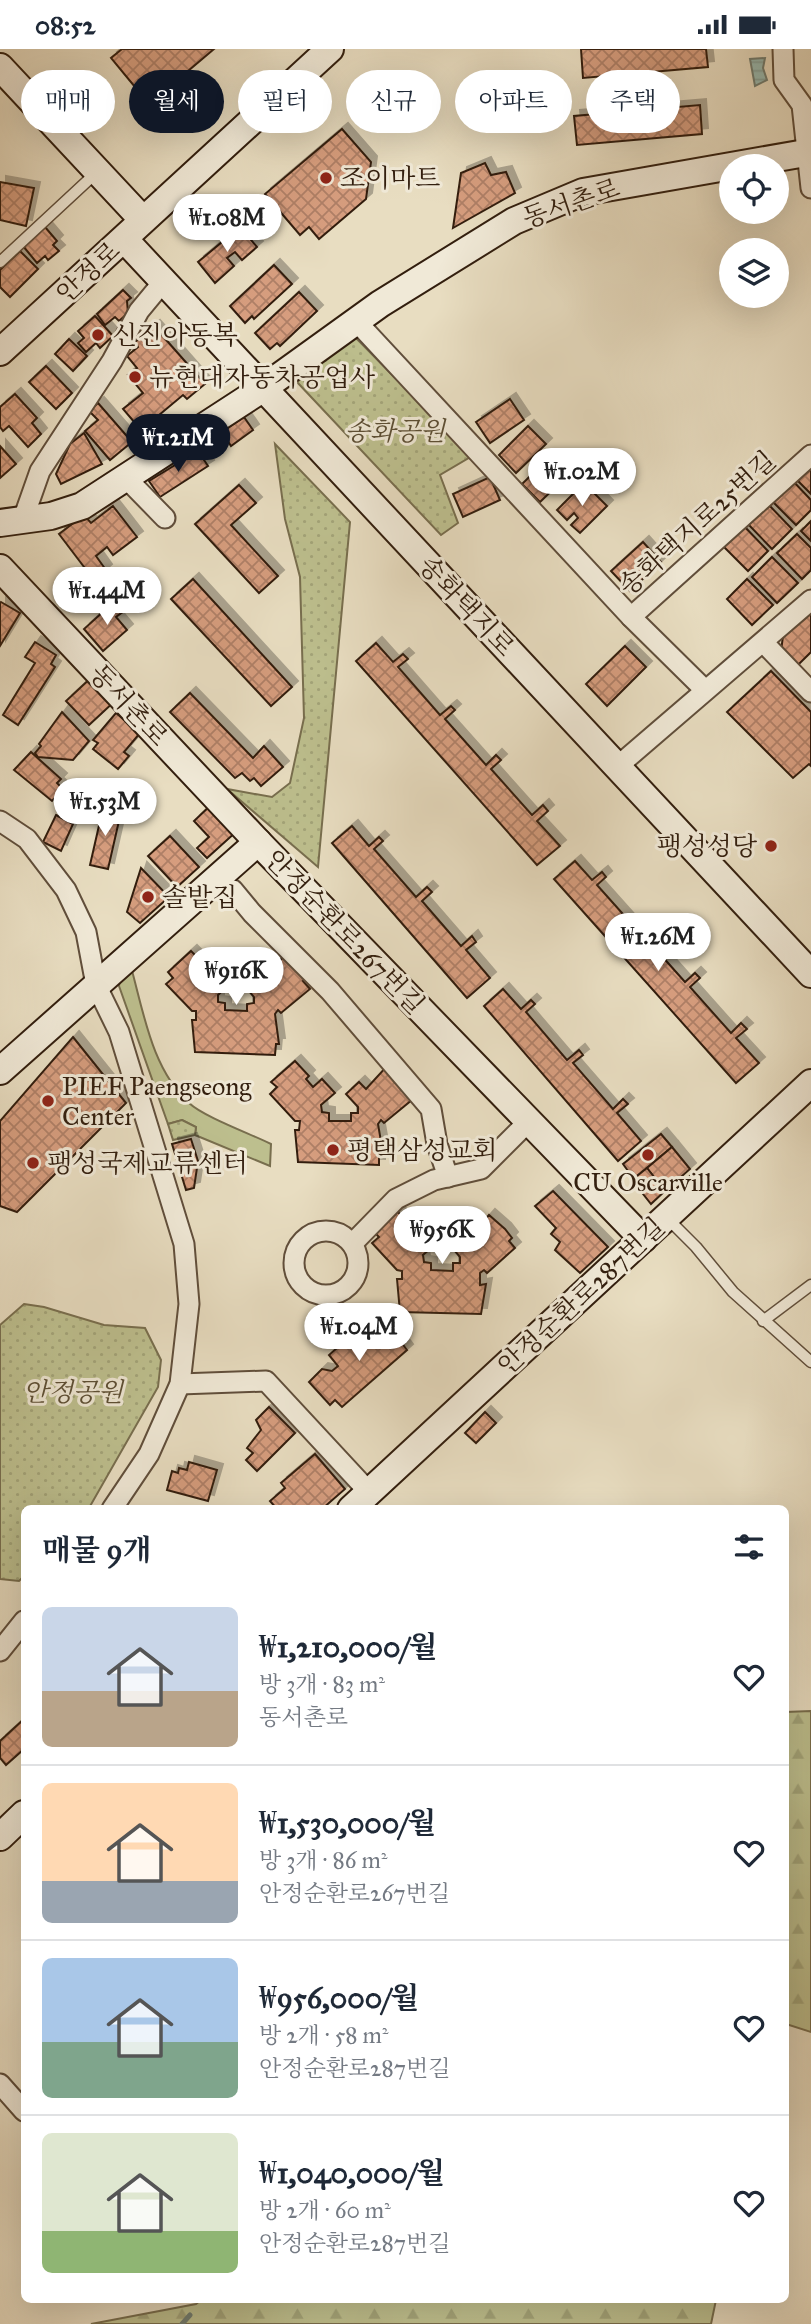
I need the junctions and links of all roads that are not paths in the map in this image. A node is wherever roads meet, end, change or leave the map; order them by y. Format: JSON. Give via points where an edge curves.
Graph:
{"nodes":[{"id":1,"x":330,"y":49,"type":"edge"},
{"id":2,"x":783,"y":49,"type":"edge"},
{"id":3,"x":0,"y":67,"type":"edge"},
{"id":4,"x":809,"y":152,"type":"edge"},
{"id":5,"x":97,"y":171,"type":"junction"},
{"id":6,"x":811,"y":188,"type":"edge"},
{"id":7,"x":143,"y":220,"type":"junction"},
{"id":8,"x":124,"y":239,"type":"junction"},
{"id":9,"x":0,"y":262,"type":"edge"},
{"id":10,"x":163,"y":282,"type":"junction"},
{"id":11,"x":357,"y":322,"type":"junction"},
{"id":12,"x":0,"y":352,"type":"edge"},
{"id":13,"x":262,"y":389,"type":"junction"},
{"id":14,"x":811,"y":454,"type":"edge"},
{"id":15,"x":126,"y":478,"type":"junction"},
{"id":16,"x":165,"y":518,"type":"dead end"},
{"id":17,"x":11,"y":522,"type":"edge"},
{"id":18,"x":0,"y":568,"type":"edge"},
{"id":19,"x":811,"y":600,"type":"edge"},
{"id":20,"x":631,"y":617,"type":"junction"},
{"id":21,"x":763,"y":642,"type":"junction"},
{"id":22,"x":705,"y":690,"type":"junction"},
{"id":23,"x":811,"y":692,"type":"edge"},
{"id":24,"x":618,"y":766,"type":"junction"},
{"id":25,"x":0,"y":821,"type":"edge"},
{"id":26,"x":258,"y":842,"type":"junction"},
{"id":27,"x":233,"y":890,"type":"dead end"},
{"id":28,"x":811,"y":974,"type":"edge"},
{"id":29,"x":96,"y":985,"type":"junction"},
{"id":30,"x":0,"y":1071,"type":"edge"},
{"id":31,"x":811,"y":1083,"type":"edge"},
{"id":32,"x":529,"y":1121,"type":"junction"},
{"id":33,"x":448,"y":1177,"type":"junction"},
{"id":34,"x":666,"y":1217,"type":"junction"},
{"id":35,"x":643,"y":1239,"type":"junction"},
{"id":36,"x":353,"y":1243,"type":"dead end"},
{"id":37,"x":811,"y":1285,"type":"edge"},
{"id":38,"x":763,"y":1321,"type":"junction"},
{"id":39,"x":811,"y":1362,"type":"edge"},
{"id":40,"x":180,"y":1384,"type":"junction"},
{"id":41,"x":360,"y":1500,"type":"edge"},
{"id":42,"x":115,"y":1505,"type":"edge"},
{"id":43,"x":21,"y":1625,"type":"edge"},
{"id":44,"x":0,"y":1651,"type":"edge"},
{"id":45,"x":21,"y":1817,"type":"edge"},
{"id":46,"x":0,"y":1837,"type":"edge"},
{"id":47,"x":0,"y":2084,"type":"edge"},
{"id":48,"x":21,"y":2108,"type":"edge"}],
"edges":[{"from":1,"to":7,"type":"street","name":"안정로"},
{"from":2,"to":4,"type":"street","via":[[784,80],[802,105]]},
{"from":3,"to":5,"type":"street"},
{"from":4,"to":6,"type":"street"},
{"from":4,"to":11,"type":"street","name":"동서촌로","via":[[583,192],[514,221]]},
{"from":5,"to":7,"type":"street"},
{"from":5,"to":9,"type":"lane"},
{"from":7,"to":8,"type":"street","name":"안정로"},
{"from":8,"to":10,"type":"street","name":"송화택지로"},
{"from":8,"to":12,"type":"street","name":"안정로"},
{"from":10,"to":13,"type":"street","name":"송화택지로"},
{"from":10,"to":17,"type":"street","via":[[139,311]]},
{"from":11,"to":13,"type":"street","name":"동서촌로"},
{"from":11,"to":20,"type":"street"},
{"from":13,"to":15,"type":"street","name":"동서촌로"},
{"from":13,"to":24,"type":"street","name":"송화택지로"},
{"from":14,"to":20,"type":"street","name":"송화택지로25번길"},
{"from":15,"to":16,"type":"street"},
{"from":15,"to":17,"type":"street","name":"동서촌로","via":[[82,506]]},
{"from":18,"to":26,"type":"street","name":"동서촌로"},
{"from":19,"to":21,"type":"street"},
{"from":20,"to":22,"type":"street","name":"송화택지로25번길"},
{"from":21,"to":22,"type":"street"},
{"from":21,"to":23,"type":"street"},
{"from":22,"to":24,"type":"street"},
{"from":24,"to":28,"type":"street","name":"송화택지로"},
{"from":25,"to":29,"type":"street","via":[[27,839],[66,890],[86,932]]},
{"from":26,"to":29,"type":"street","name":"안정순환로267번길"},
{"from":26,"to":32,"type":"street","name":"안정순환로267번길"},
{"from":27,"to":33,"type":"street","via":[[330,991],[431,1109]]},
{"from":29,"to":30,"type":"street","name":"안정순환로267번길"},
{"from":29,"to":40,"type":"street","via":[[119,1033],[184,1244],[189,1304]]},
{"from":31,"to":34,"type":"street","name":"안정순환로287번길"},
{"from":32,"to":33,"type":"street","via":[[481,1169]]},
{"from":32,"to":35,"type":"street","name":"안정순환로267번길"},
{"from":33,"to":36,"type":"street","via":[[396,1199]]},
{"from":34,"to":35,"type":"street","name":"안정순환로287번길"},
{"from":34,"to":38,"type":"lane"},
{"from":35,"to":41,"type":"street","name":"안정순환로287번길"},
{"from":37,"to":38,"type":"lane"},
{"from":38,"to":39,"type":"lane"},
{"from":40,"to":41,"type":"street","via":[[266,1381]]},
{"from":40,"to":42,"type":"street","via":[[149,1454]]},
{"from":43,"to":44,"type":"street"},
{"from":45,"to":46,"type":"street"},
{"from":47,"to":48,"type":"street"}]}
